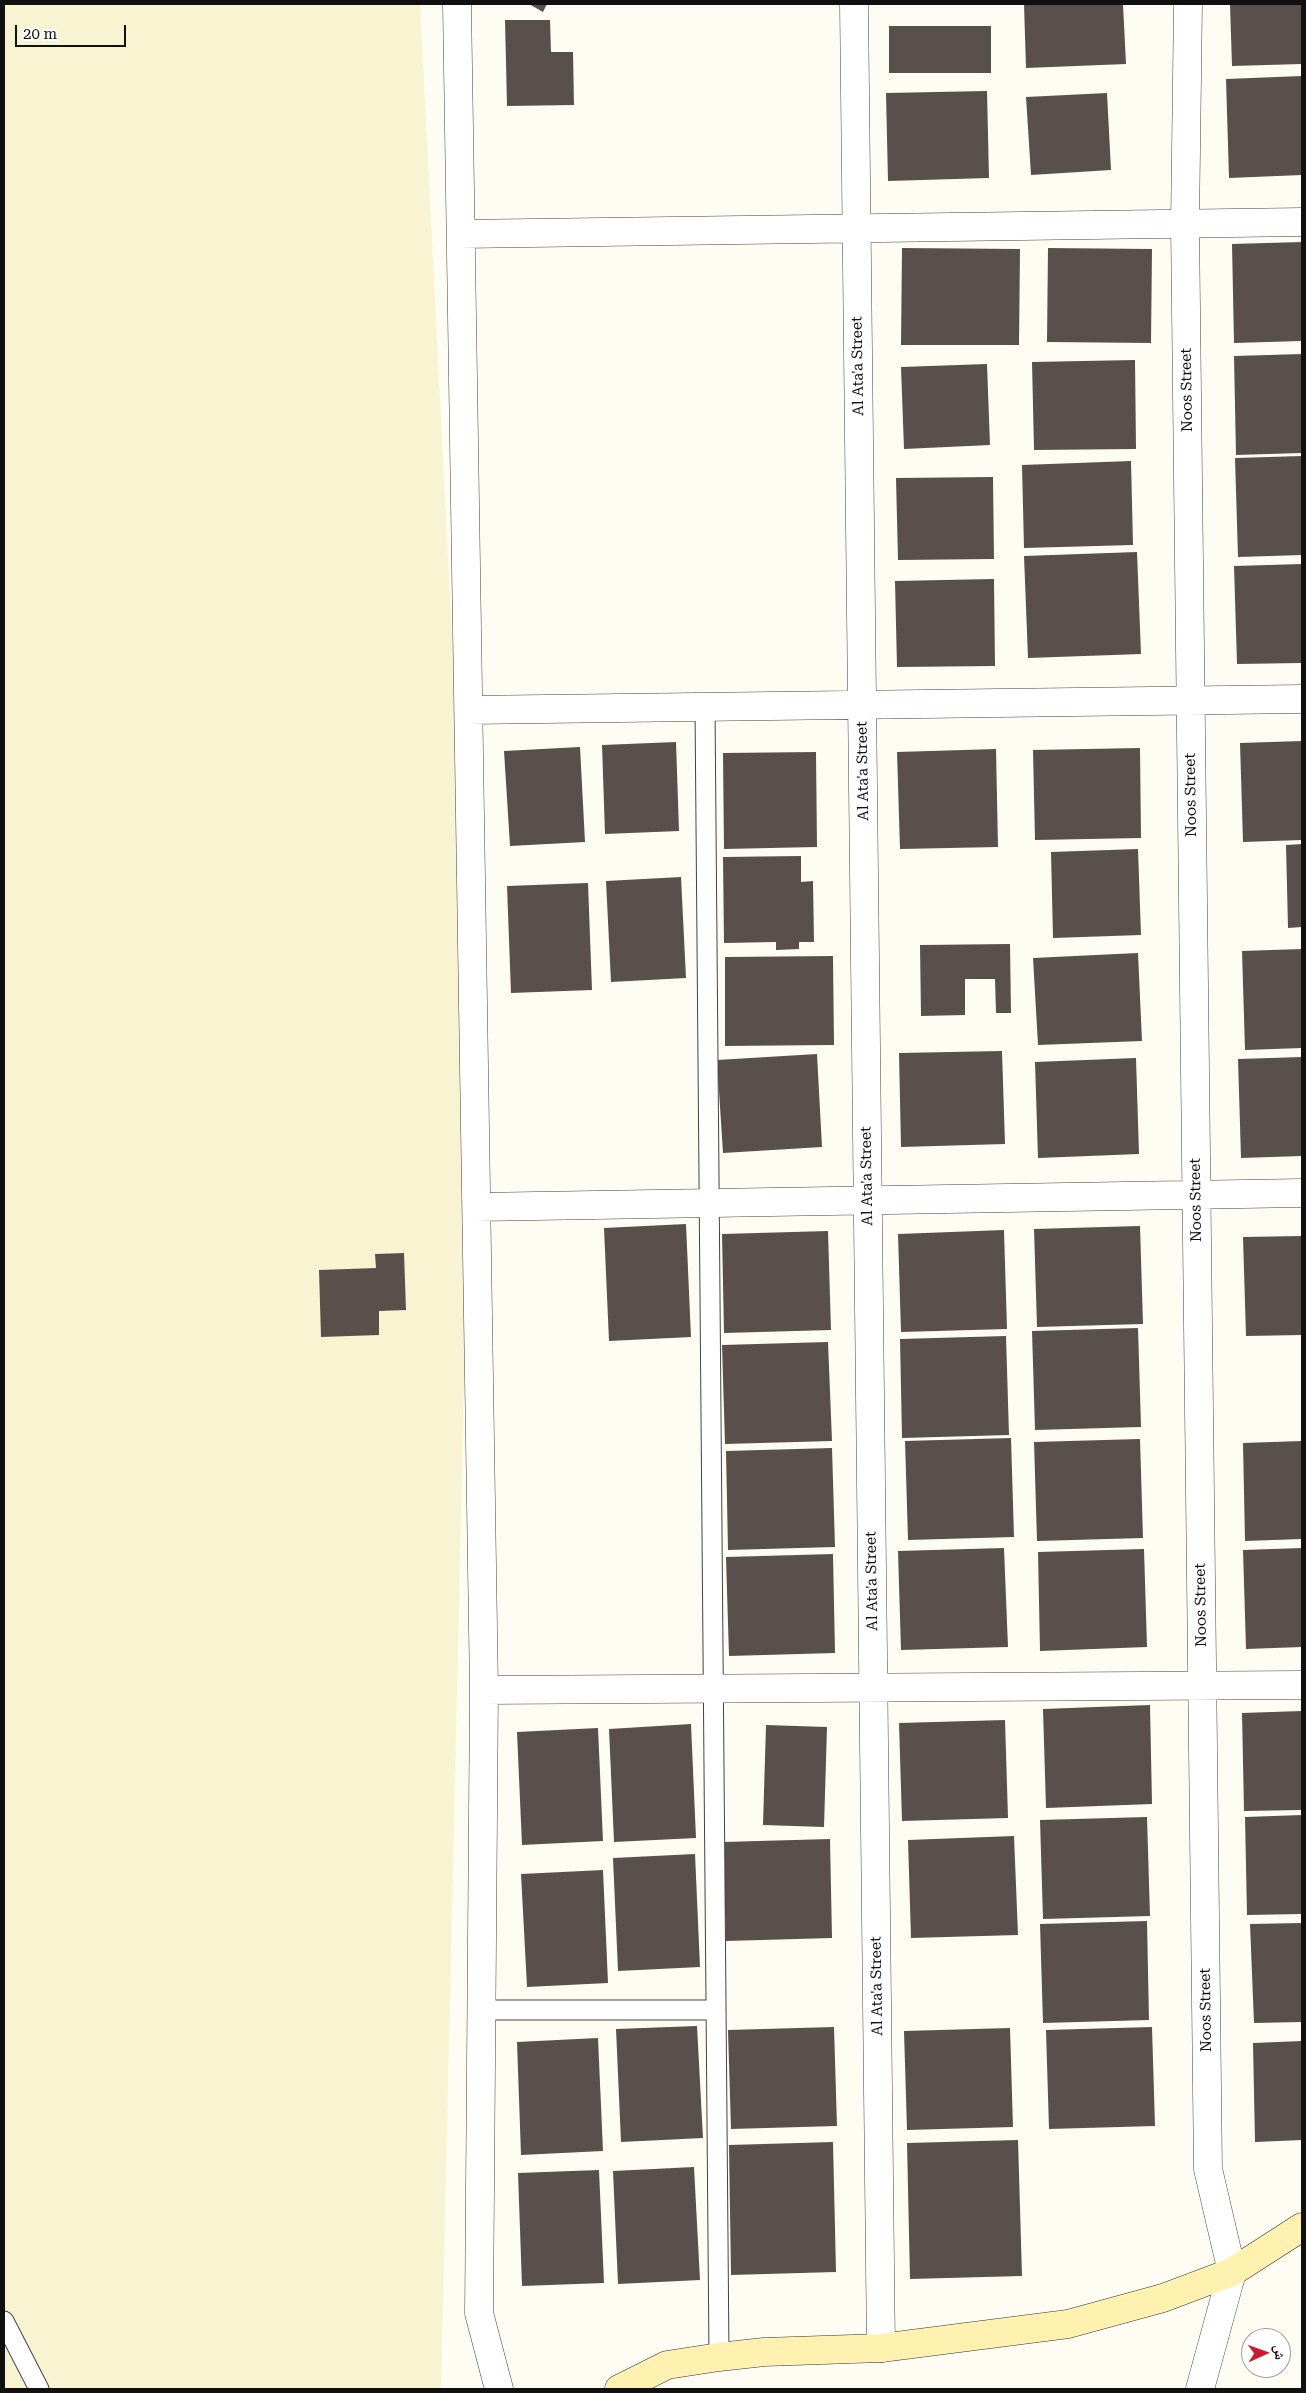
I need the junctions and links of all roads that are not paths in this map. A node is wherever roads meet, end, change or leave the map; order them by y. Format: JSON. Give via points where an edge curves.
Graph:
{"nodes":[{"id":1,"x":457,"y":4,"type":"edge"},
{"id":2,"x":854,"y":4,"type":"edge"},
{"id":3,"x":1188,"y":4,"type":"edge"},
{"id":4,"x":1302,"y":222,"type":"edge"},
{"id":5,"x":1185,"y":224,"type":"junction"},
{"id":6,"x":856,"y":228,"type":"junction"},
{"id":7,"x":460,"y":234,"type":"junction"},
{"id":8,"x":1302,"y":699,"type":"edge"},
{"id":9,"x":1190,"y":700,"type":"junction"},
{"id":10,"x":862,"y":705,"type":"junction"},
{"id":11,"x":705,"y":707,"type":"junction"},
{"id":12,"x":468,"y":710,"type":"junction"},
{"id":13,"x":1302,"y":1193,"type":"edge"},
{"id":14,"x":1196,"y":1195,"type":"junction"},
{"id":15,"x":868,"y":1200,"type":"junction"},
{"id":16,"x":709,"y":1203,"type":"junction"},
{"id":17,"x":477,"y":1207,"type":"junction"},
{"id":18,"x":1202,"y":1685,"type":"junction"},
{"id":19,"x":1302,"y":1685,"type":"edge"},
{"id":20,"x":874,"y":1687,"type":"junction"},
{"id":21,"x":713,"y":1688,"type":"junction"},
{"id":22,"x":484,"y":1690,"type":"junction"},
{"id":23,"x":482,"y":2010,"type":"junction"},
{"id":24,"x":716,"y":2010,"type":"junction"},
{"id":25,"x":1302,"y":2227,"type":"edge"},
{"id":26,"x":1232,"y":2272,"type":"junction"},
{"id":27,"x":4,"y":2321,"type":"edge"},
{"id":28,"x":881,"y":2348,"type":"junction"},
{"id":29,"x":719,"y":2357,"type":"junction"},
{"id":30,"x":39,"y":2389,"type":"edge"},
{"id":31,"x":499,"y":2389,"type":"edge"},
{"id":32,"x":619,"y":2389,"type":"edge"},
{"id":33,"x":1200,"y":2389,"type":"edge"}],
"edges":[{"from":1,"to":7,"type":"street"},
{"from":2,"to":6,"type":"street","name":"Al Ata'a Street"},
{"from":3,"to":5,"type":"street","name":"Noos Street"},
{"from":4,"to":5,"type":"street"},
{"from":5,"to":6,"type":"street"},
{"from":5,"to":9,"type":"street","name":"Noos Street"},
{"from":6,"to":7,"type":"street"},
{"from":6,"to":10,"type":"street","name":"Al Ata'a Street"},
{"from":7,"to":12,"type":"street"},
{"from":8,"to":9,"type":"street"},
{"from":9,"to":10,"type":"street"},
{"from":9,"to":14,"type":"street","name":"Noos Street"},
{"from":10,"to":11,"type":"street"},
{"from":10,"to":15,"type":"street","name":"Al Ata'a Street"},
{"from":11,"to":12,"type":"street"},
{"from":11,"to":16,"type":"lane"},
{"from":12,"to":17,"type":"street"},
{"from":13,"to":14,"type":"street"},
{"from":14,"to":15,"type":"street"},
{"from":14,"to":18,"type":"street","name":"Noos Street"},
{"from":15,"to":16,"type":"street"},
{"from":15,"to":20,"type":"street","name":"Al Ata'a Street"},
{"from":16,"to":17,"type":"street"},
{"from":16,"to":21,"type":"lane"},
{"from":17,"to":22,"type":"street"},
{"from":18,"to":19,"type":"street"},
{"from":18,"to":20,"type":"street"},
{"from":18,"to":26,"type":"street","name":"Noos Street","via":[[1208,2169]]},
{"from":20,"to":21,"type":"street"},
{"from":20,"to":28,"type":"street","name":"Al Ata'a Street"},
{"from":21,"to":22,"type":"street"},
{"from":21,"to":24,"type":"lane"},
{"from":22,"to":23,"type":"street"},
{"from":23,"to":24,"type":"lane"},
{"from":23,"to":31,"type":"street","via":[[479,2313]]},
{"from":24,"to":29,"type":"lane"},
{"from":25,"to":26,"type":"street"},
{"from":26,"to":28,"type":"street","via":[[1163,2298],[1068,2324]]},
{"from":26,"to":33,"type":"street","name":"Noos Street"},
{"from":27,"to":30,"type":"lane"},
{"from":28,"to":29,"type":"street"},
{"from":29,"to":32,"type":"street","via":[[667,2365]]}]}
